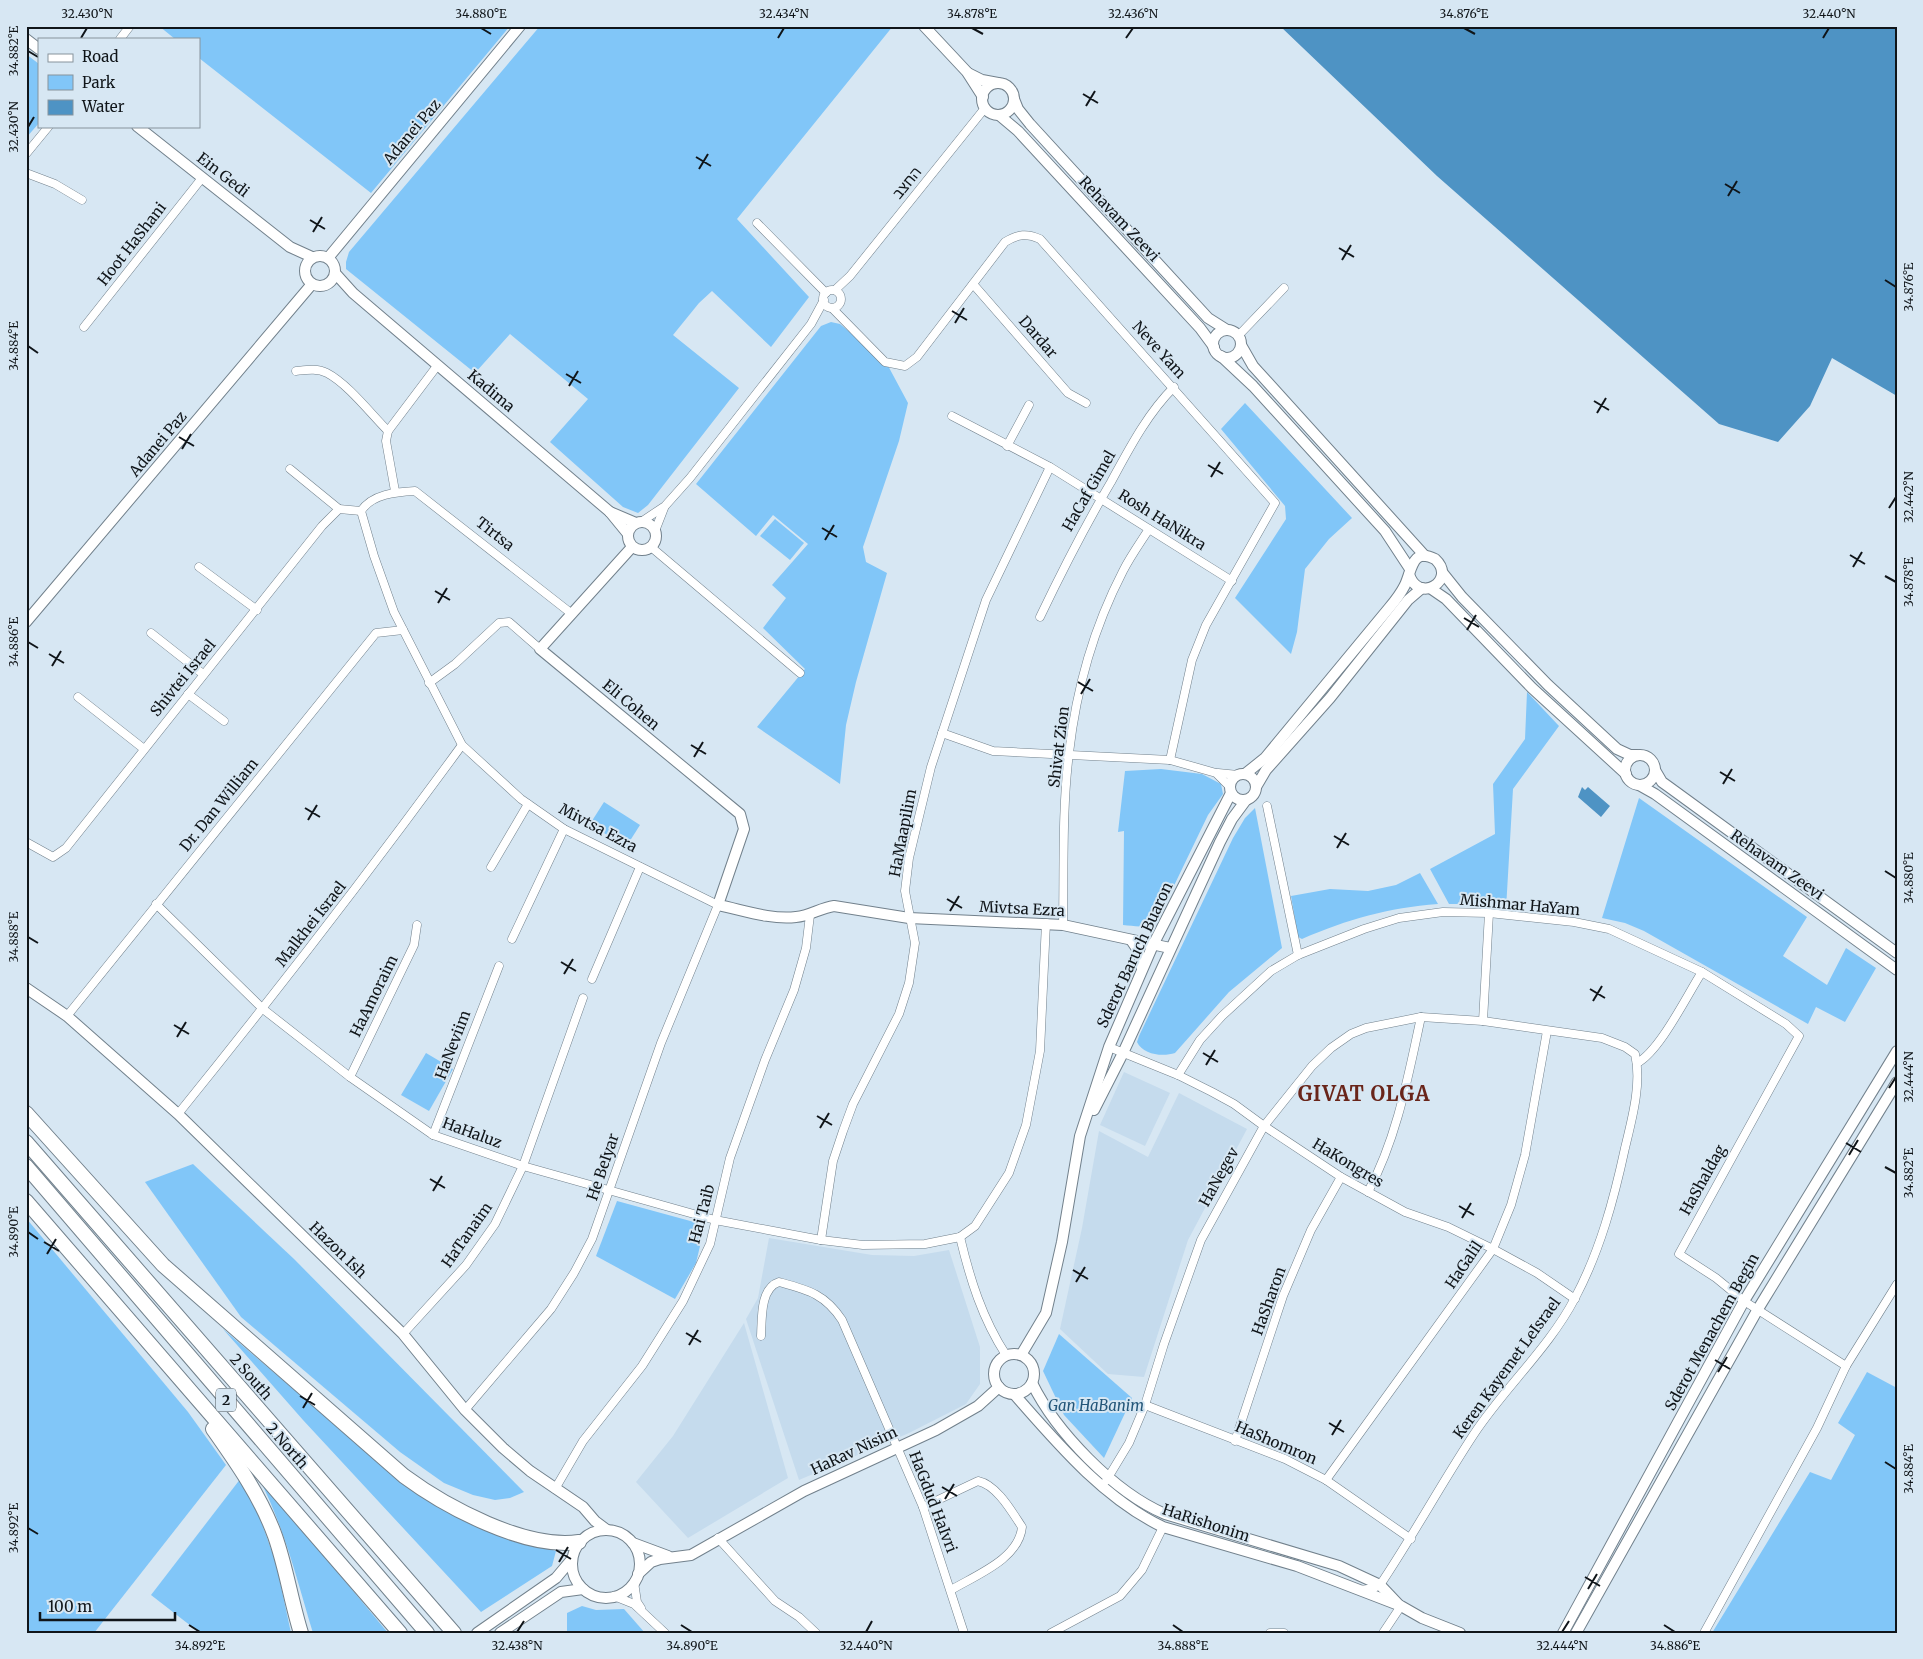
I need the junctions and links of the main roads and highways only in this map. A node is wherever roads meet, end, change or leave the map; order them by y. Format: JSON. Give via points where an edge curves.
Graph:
{"nodes":[{"id":1,"x":26,"y":1113,"type":"edge"},
{"id":2,"x":26,"y":1142,"type":"edge"},
{"id":3,"x":26,"y":1166,"type":"edge"},
{"id":4,"x":26,"y":1201,"type":"edge"},
{"id":5,"x":153,"y":1348,"type":"junction"},
{"id":6,"x":582,"y":1539,"type":"road end"},
{"id":7,"x":301,"y":1633,"type":"edge"},
{"id":8,"x":400,"y":1633,"type":"edge"},
{"id":9,"x":427,"y":1633,"type":"edge"},
{"id":10,"x":454,"y":1633,"type":"edge"}],
"edges":[{"from":1,"to":6,"type":"highway","via":[[163,1265],[404,1476],[444,1502],[494,1526],[551,1542]]},
{"from":2,"to":10,"type":"highway","name":"2 South","number":"2"},
{"from":3,"to":9,"type":"highway","name":"2 North","number":"2"},
{"from":4,"to":5,"type":"highway"},
{"from":5,"to":7,"type":"highway","via":[[232,1456],[258,1498],[274,1535]]},
{"from":5,"to":8,"type":"highway"}]}
